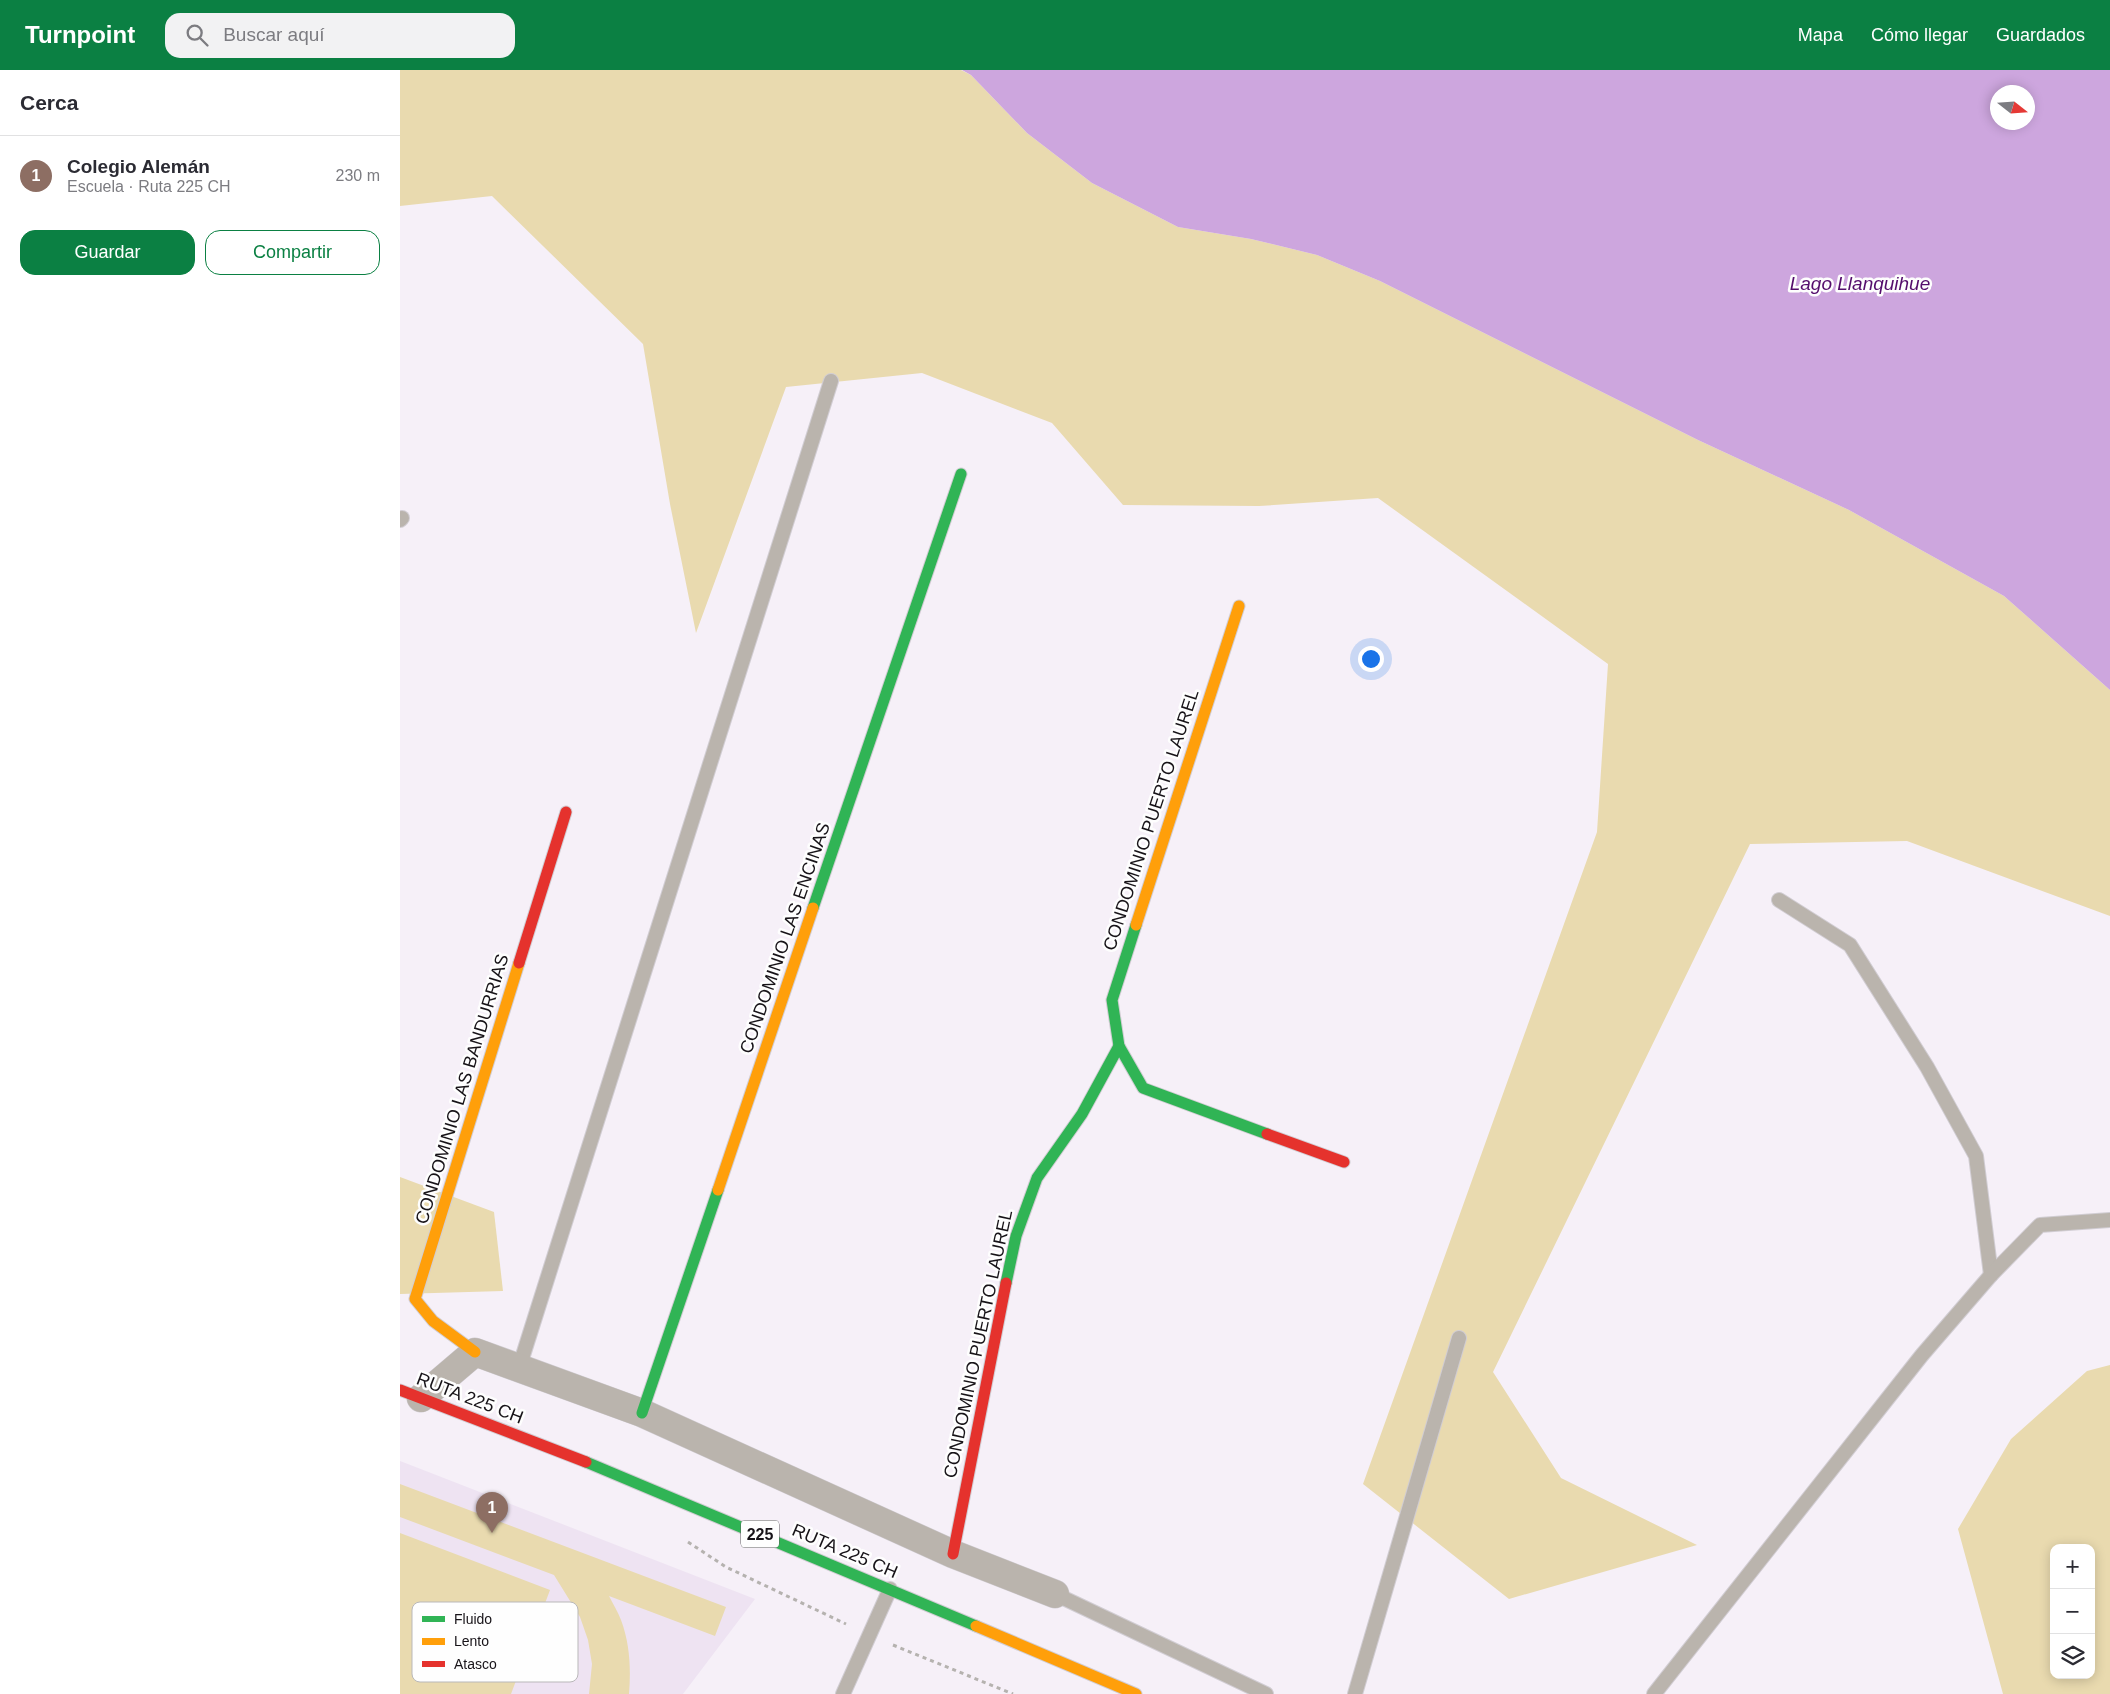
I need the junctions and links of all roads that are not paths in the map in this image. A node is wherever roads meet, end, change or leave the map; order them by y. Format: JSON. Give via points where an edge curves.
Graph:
{"nodes":[{"id":1,"x":832,"y":381,"type":"dead end"},
{"id":2,"x":961,"y":474,"type":"dead end"},
{"id":3,"x":1239,"y":606,"type":"dead end"},
{"id":4,"x":566,"y":812,"type":"dead end"},
{"id":5,"x":1779,"y":900,"type":"dead end"},
{"id":6,"x":1119,"y":1046,"type":"junction"},
{"id":7,"x":1344,"y":1162,"type":"dead end"},
{"id":8,"x":2110,"y":1220,"type":"edge"},
{"id":9,"x":1990,"y":1275,"type":"junction"},
{"id":10,"x":1459,"y":1338,"type":"dead end"},
{"id":11,"x":475,"y":1352,"type":"junction"},
{"id":12,"x":519,"y":1368,"type":"junction"},
{"id":13,"x":410,"y":1394,"type":"edge"},
{"id":14,"x":642,"y":1413,"type":"junction"},
{"id":15,"x":953,"y":1554,"type":"junction"},
{"id":16,"x":890,"y":1589,"type":"junction"},
{"id":17,"x":1055,"y":1594,"type":"joint"},
{"id":18,"x":843,"y":1694,"type":"edge"},
{"id":19,"x":1136,"y":1694,"type":"edge"},
{"id":20,"x":1266,"y":1694,"type":"edge"},
{"id":21,"x":1354,"y":1694,"type":"edge"},
{"id":22,"x":1654,"y":1694,"type":"edge"}],
"edges":[{"from":1,"to":12,"type":"lane"},
{"from":2,"to":14,"type":"street","name":"CONDOMINIO LAS ENCINAS"},
{"from":3,"to":6,"type":"street","name":"CONDOMINIO PUERTO LAUREL","via":[[1112,1000]]},
{"from":4,"to":11,"type":"street","name":"CONDOMINIO LAS BANDURRIAS","via":[[415,1300],[433,1321]]},
{"from":5,"to":9,"type":"lane","via":[[1850,945],[1927,1067],[1976,1156]]},
{"from":6,"to":7,"type":"street","name":"CONDOMINIO PUERTO LAUREL","via":[[1143,1088]]},
{"from":6,"to":15,"type":"street","name":"CONDOMINIO PUERTO LAUREL","via":[[1082,1114],[1037,1178],[1016,1236]]},
{"from":8,"to":9,"type":"lane","via":[[2040,1225]]},
{"from":9,"to":22,"type":"lane","via":[[1922,1355]]},
{"from":10,"to":21,"type":"lane"},
{"from":11,"to":12,"type":"street"},
{"from":11,"to":13,"type":"street"},
{"from":12,"to":14,"type":"street"},
{"from":13,"to":16,"type":"street","name":"RUTA 225 CH","number":"225","via":[[630,1479]]},
{"from":14,"to":15,"type":"street"},
{"from":15,"to":17,"type":"street"},
{"from":16,"to":18,"type":"lane"},
{"from":16,"to":19,"type":"street","name":"RUTA 225 CH","number":"225"},
{"from":17,"to":20,"type":"lane"}]}
